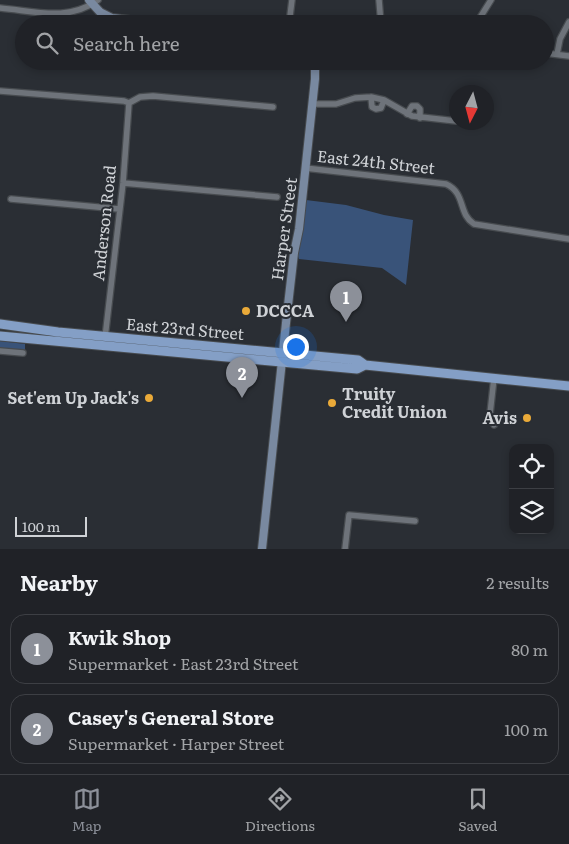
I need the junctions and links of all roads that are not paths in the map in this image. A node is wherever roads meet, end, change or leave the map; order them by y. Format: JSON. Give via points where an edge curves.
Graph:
{"nodes":[{"id":1,"x":292,"y":0,"type":"edge"},
{"id":2,"x":379,"y":0,"type":"edge"},
{"id":3,"x":491,"y":0,"type":"edge"},
{"id":4,"x":93,"y":1,"type":"edge"},
{"id":5,"x":0,"y":8,"type":"edge"},
{"id":6,"x":106,"y":15,"type":"edge"},
{"id":7,"x":290,"y":15,"type":"edge"},
{"id":8,"x":380,"y":15,"type":"edge"},
{"id":9,"x":482,"y":15,"type":"edge"},
{"id":10,"x":569,"y":22,"type":"edge"},
{"id":11,"x":554,"y":54,"type":"edge"},
{"id":12,"x":557,"y":54,"type":"junction"},
{"id":13,"x":569,"y":56,"type":"edge"},
{"id":14,"x":315,"y":70,"type":"edge"},
{"id":15,"x":0,"y":91,"type":"edge"},
{"id":16,"x":371,"y":97,"type":"junction"},
{"id":17,"x":384,"y":100,"type":"junction"},
{"id":18,"x":130,"y":103,"type":"junction"},
{"id":19,"x":312,"y":104,"type":"junction"},
{"id":20,"x":273,"y":107,"type":"dead end"},
{"id":21,"x":407,"y":114,"type":"junction"},
{"id":22,"x":420,"y":118,"type":"junction"},
{"id":23,"x":449,"y":120,"type":"edge"},
{"id":24,"x":305,"y":168,"type":"junction"},
{"id":25,"x":123,"y":183,"type":"junction"},
{"id":26,"x":277,"y":197,"type":"dead end"},
{"id":27,"x":11,"y":199,"type":"dead end"},
{"id":28,"x":120,"y":209,"type":"junction"},
{"id":29,"x":569,"y":239,"type":"edge"},
{"id":30,"x":0,"y":324,"type":"edge"},
{"id":31,"x":0,"y":336,"type":"edge"},
{"id":32,"x":105,"y":341,"type":"junction"},
{"id":33,"x":0,"y":351,"type":"edge"},
{"id":34,"x":23,"y":353,"type":"dead end"},
{"id":35,"x":282,"y":357,"type":"junction"},
{"id":36,"x":494,"y":378,"type":"junction"},
{"id":37,"x":569,"y":386,"type":"edge"},
{"id":38,"x":494,"y":425,"type":"dead end"},
{"id":39,"x":415,"y":522,"type":"dead end"},
{"id":40,"x":262,"y":549,"type":"edge"},
{"id":41,"x":345,"y":549,"type":"edge"}],
"edges":[{"from":1,"to":7,"type":"street"},
{"from":2,"to":8,"type":"street"},
{"from":3,"to":9,"type":"street"},
{"from":4,"to":5,"type":"street","via":[[79,11],[60,14]]},
{"from":4,"to":6,"type":"street"},
{"from":10,"to":12,"type":"street"},
{"from":11,"to":12,"type":"street"},
{"from":12,"to":13,"type":"street"},
{"from":14,"to":19,"type":"street","name":"Harper Street"},
{"from":15,"to":18,"type":"street"},
{"from":16,"to":17,"type":"street"},
{"from":16,"to":17,"type":"street","via":[[372,107],[376,109]]},
{"from":16,"to":19,"type":"street","via":[[336,104]]},
{"from":17,"to":21,"type":"street"},
{"from":18,"to":20,"type":"street","via":[[140,97],[152,96]]},
{"from":18,"to":25,"type":"street","name":"Anderson Road"},
{"from":19,"to":24,"type":"street","name":"Harper Street"},
{"from":21,"to":22,"type":"street"},
{"from":21,"to":22,"type":"street","via":[[412,106],[417,106]]},
{"from":22,"to":23,"type":"street"},
{"from":24,"to":29,"type":"street","name":"East 24th Street","via":[[446,184],[458,193],[465,214],[474,224]]},
{"from":24,"to":35,"type":"street","name":"Harper Street"},
{"from":25,"to":26,"type":"street"},
{"from":25,"to":28,"type":"street","name":"Anderson Road"},
{"from":27,"to":28,"type":"street"},
{"from":28,"to":32,"type":"street","name":"Anderson Road"},
{"from":30,"to":32,"type":"main road","name":"East 23rd Street"},
{"from":31,"to":32,"type":"main road","name":"East 23rd Street"},
{"from":32,"to":35,"type":"main road","name":"East 23rd Street"},
{"from":33,"to":34,"type":"street"},
{"from":35,"to":36,"type":"main road","name":"East 23rd Street","via":[[358,360],[366,365]]},
{"from":35,"to":40,"type":"street","name":"Harper Street"},
{"from":36,"to":37,"type":"main road","name":"East 23rd Street"},
{"from":36,"to":38,"type":"street","via":[[490,414]]},
{"from":39,"to":41,"type":"street","via":[[349,515]]}]}
